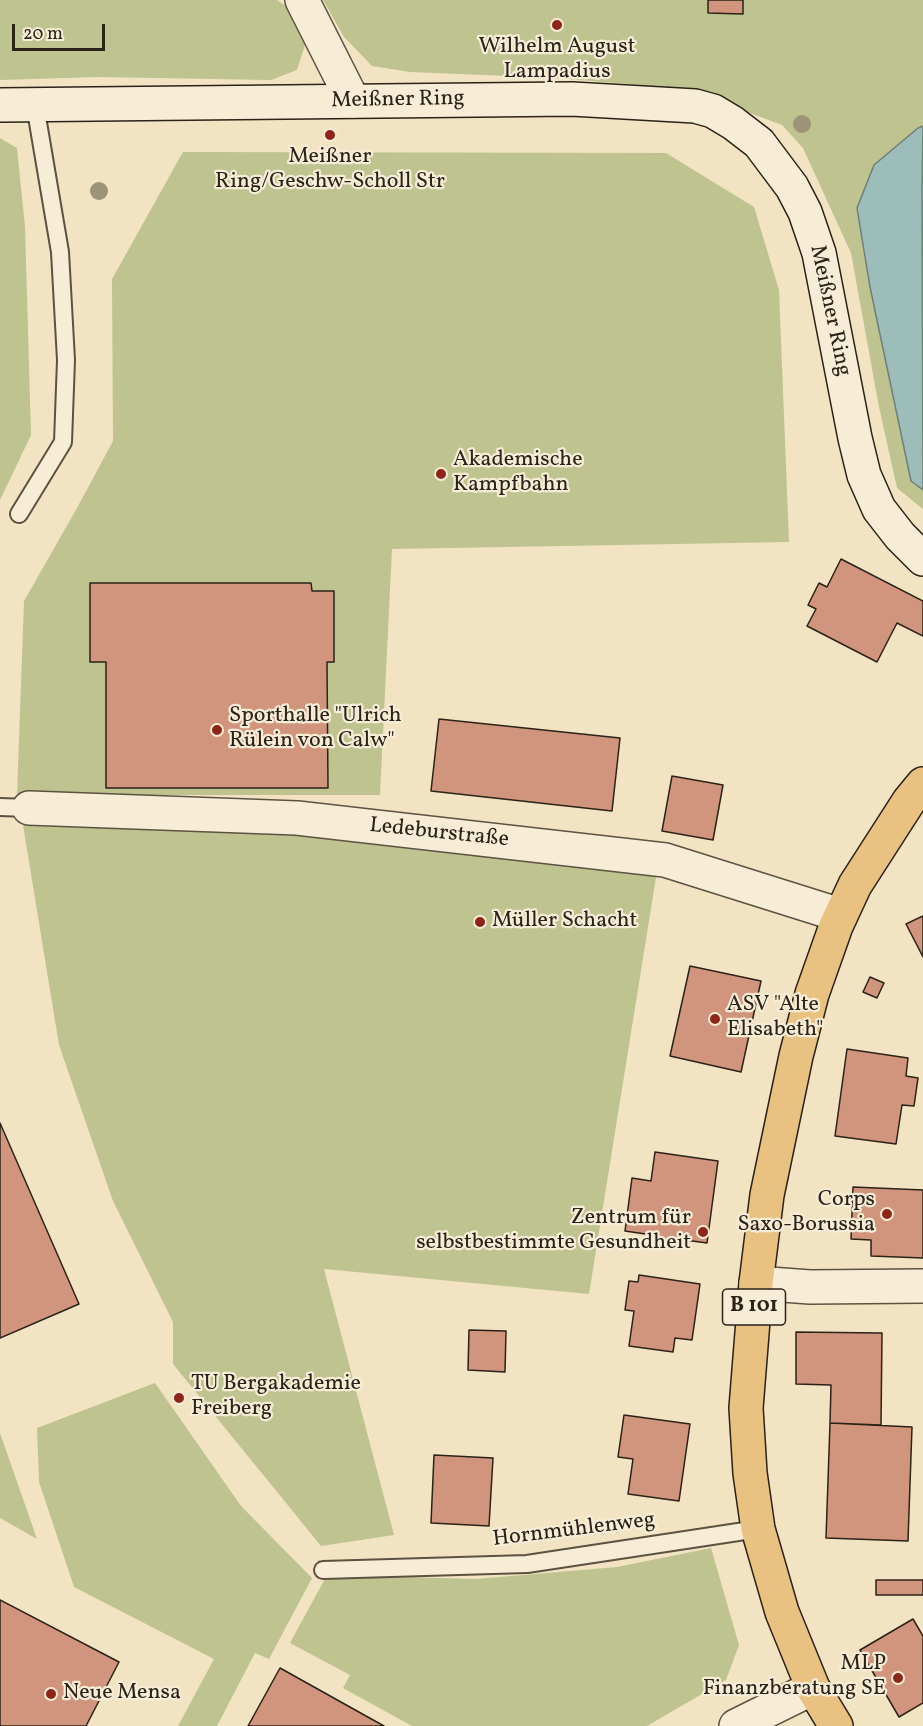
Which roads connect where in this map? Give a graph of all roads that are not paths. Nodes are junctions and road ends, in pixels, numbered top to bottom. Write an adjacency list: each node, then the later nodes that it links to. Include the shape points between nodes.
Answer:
1 (302, 0): 2 (main road)
2 (353, 101): 4 (main road, Meißner Ring); 6 (main road, Meißner Ring, via 572,99 695,106 734,123 759,143 792,187 819,253 864,475 879,509)
3 (0, 105): 4 (main road, Meißner Ring)
4 (34, 105): 5 (lane, via 60,252 66,360 63,442)
5 (19, 514)
6 (923, 559)
7 (923, 784): 9 (main road, B 101, via 872,855)
8 (14, 807): 9 (main road, Ledeburstraße, via 297,818 665,860)
9 (840, 915): 10 (main road, B 101, via 812,994 796,1056 767,1195)
10 (756, 1283): 11 (main road, via 810,1287); 12 (main road, B 101, via 746,1408)
11 (923, 1286)
12 (758, 1528): 13 (lane, Hornmühlenweg, via 527,1564); 14 (main road, B 101, via 782,1612)
13 (323, 1570)
14 (813, 1688): 15 (main road); 16 (main road, B 101)
15 (736, 1726)
16 (836, 1726)

